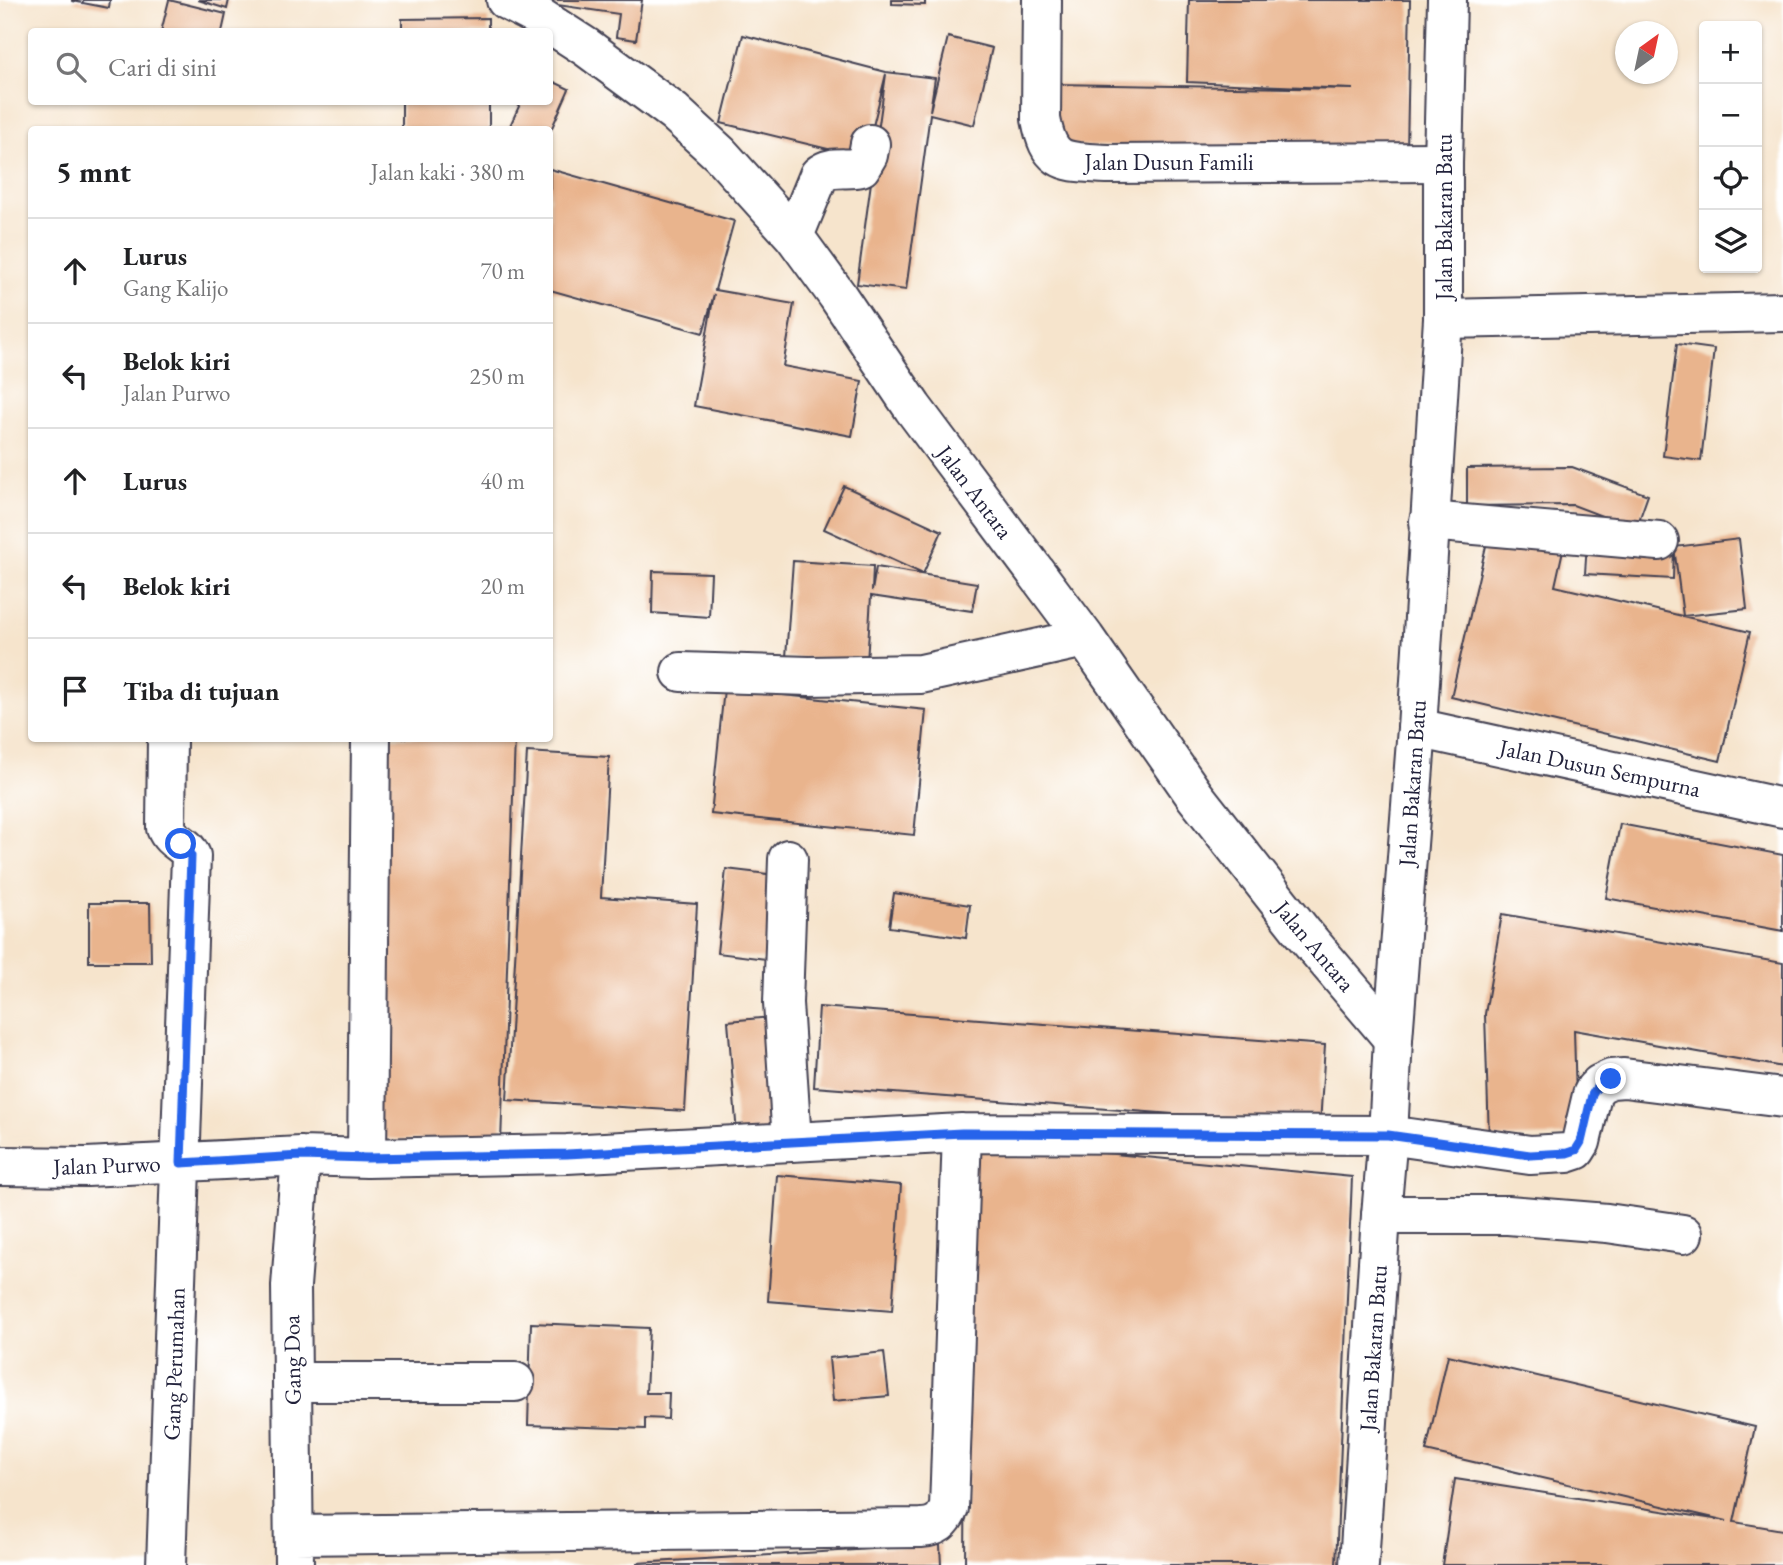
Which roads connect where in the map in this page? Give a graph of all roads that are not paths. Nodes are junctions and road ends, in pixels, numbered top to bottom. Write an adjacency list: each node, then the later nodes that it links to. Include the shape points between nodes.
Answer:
1 (506, 0): 4 (main road, Jalan Antara)
2 (1042, 0): 6 (main road, Jalan Dusun Famili, via 1041,119 1050,150 1068,161)
3 (1447, 0): 6 (main road, Jalan Bakaran Batu)
4 (542, 9): 7 (main road, Jalan Antara, via 720,154)
5 (870, 144): 7 (main road, via 861,167 825,169 819,175)
6 (1443, 162): 9 (main road, Jalan Bakaran Batu)
7 (793, 236): 12 (main road, Jalan Antara, via 913,408)
8 (1783, 312): 9 (main road)
9 (1443, 319): 10 (main road, Jalan Bakaran Batu)
10 (1429, 521): 11 (main road); 14 (main road, Jalan Bakaran Batu)
11 (1659, 541)
12 (1085, 638): 13 (main road, via 921,674); 19 (main road, Jalan Antara, via 1195,796)
13 (681, 672)
14 (1417, 728): 17 (main road, Jalan Dusun Sempurna); 19 (main road, Jalan Bakaran Batu)
15 (167, 742): 26 (main road, Gang Perumahan, via 166,828 191,856)
16 (372, 742): 25 (main road)
17 (1783, 808)
18 (788, 859): 23 (main road, via 783,1003)
19 (1393, 1039): 22 (main road, Jalan Bakaran Batu)
20 (1783, 1098): 22 (main road, Jalan Purwo, via 1615,1078 1595,1088 1581,1142 1567,1153 1530,1155)
21 (962, 1133): 22 (main road, Jalan Purwo); 23 (main road, Jalan Purwo); 32 (main road, via 949,1508 940,1523 930,1528)
22 (1388, 1135): 28 (main road, Jalan Bakaran Batu)
23 (792, 1142): 25 (main road, Jalan Purwo, via 567,1154)
24 (301, 1156): 25 (main road, Jalan Purwo); 26 (main road, Jalan Purwo); 30 (main road, Gang Doa, via 291,1286)
25 (367, 1158)
26 (181, 1163): 27 (main road, Jalan Purwo); 33 (main road, Gang Perumahan)
27 (0, 1166)
28 (1396, 1216): 29 (main road, via 1508,1215); 34 (main road, Jalan Bakaran Batu)
29 (1683, 1234)
30 (293, 1381): 31 (main road); 32 (main road, Gang Doa)
31 (515, 1382)
32 (294, 1550)
33 (166, 1565)
34 (1359, 1565)

